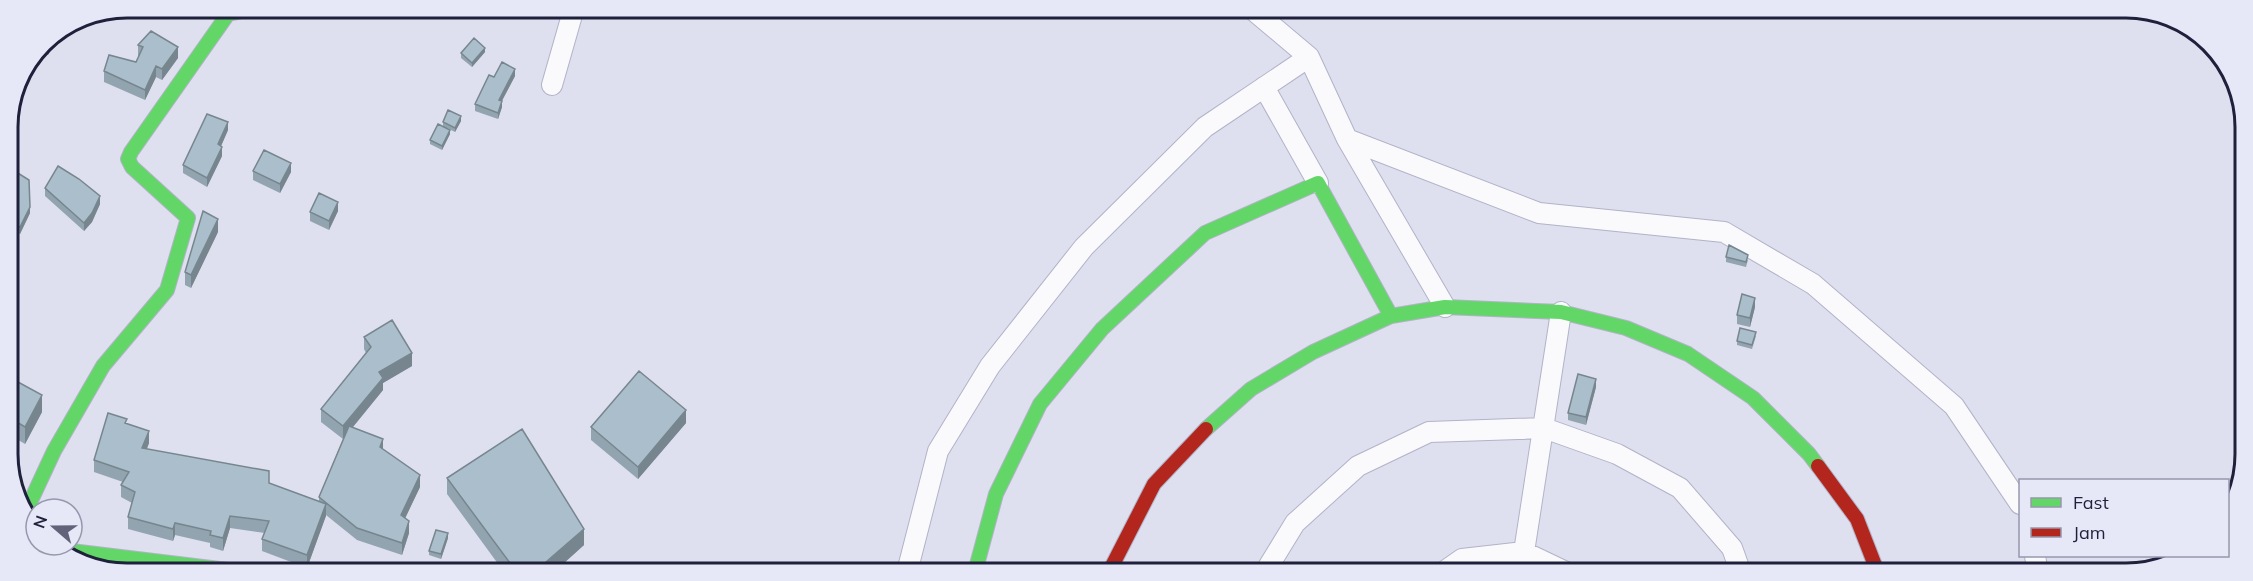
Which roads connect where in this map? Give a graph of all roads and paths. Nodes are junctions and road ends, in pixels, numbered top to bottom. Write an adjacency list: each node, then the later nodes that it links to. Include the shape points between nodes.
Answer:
1 (225, 18): 13 (main road, via 128,159 188,218 167,290 103,366)
2 (571, 18): 5 (street)
3 (1263, 18): 4 (street)
4 (1310, 57): 6 (street); 7 (street)
5 (552, 86)
6 (1264, 87): 8 (street); 18 (street, via 1205,127 1084,247 990,366 938,451)
7 (1347, 140): 9 (street); 14 (street, via 1539,213 1724,232 1813,284 1954,406)
8 (1318, 183): 11 (main road); 19 (main road, via 1205,233 1102,329 1040,404 996,494)
9 (1445, 307): 10 (main road); 11 (main road)
10 (1561, 312): 12 (street); 25 (main road, via 1626,328 1688,354 1754,398 1809,454 1857,519)
11 (1391, 316): 20 (main road, via 1314,352 1251,388 1204,430 1154,484)
12 (1544, 428): 15 (street); 21 (street, via 1429,432 1358,466 1295,524); 24 (street, via 1617,454 1680,488 1732,548)
13 (33, 497)
14 (2019, 503)
15 (1524, 552): 22 (street, via 1462,559); 23 (street)
16 (84, 553): 17 (main road)
17 (170, 563)
18 (909, 563)
19 (977, 563)
20 (1114, 563)
21 (1271, 563)
22 (1456, 563)
23 (1547, 563)
24 (1737, 563)
25 (1874, 563)

